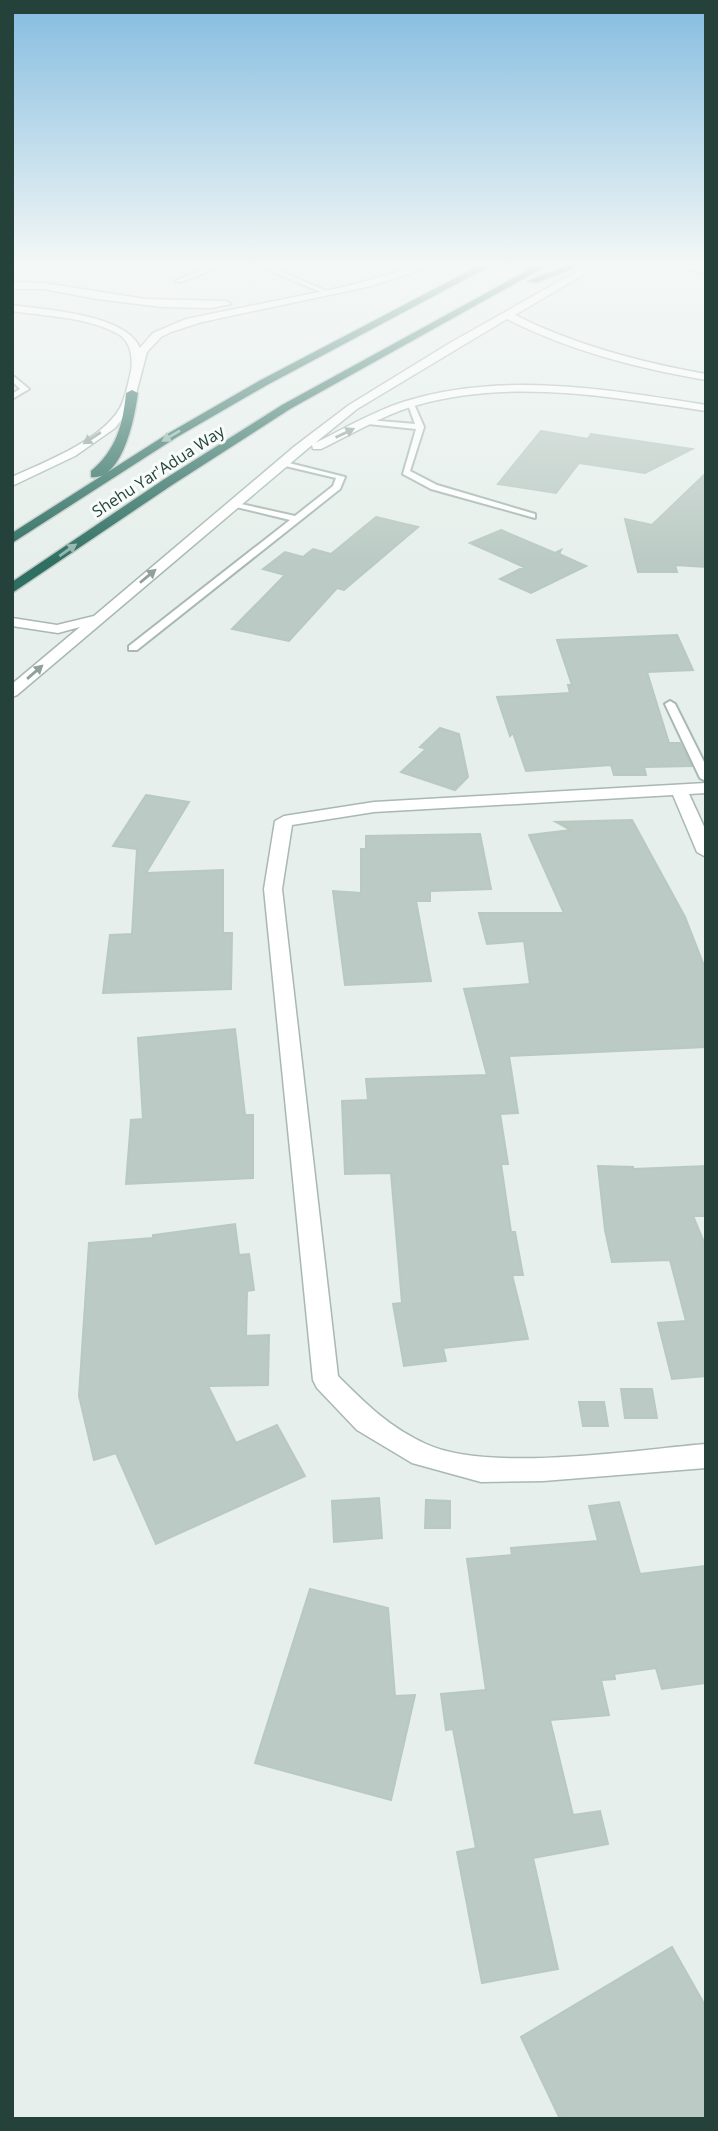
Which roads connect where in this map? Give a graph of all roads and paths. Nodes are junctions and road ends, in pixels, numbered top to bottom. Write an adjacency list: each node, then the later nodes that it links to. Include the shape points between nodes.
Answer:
1 (137, 363): 8 (street)
2 (300, 363): 20 (highway, Shehu Yar'Adua Way, one-way to 20, via 151,449)
3 (363, 363): 21 (highway, Shehu Yar'Adua Way, one-way to 3, via 234,439)
4 (427, 363): 12 (street)
5 (640, 363): 7 (street)
6 (12, 377): 9 (lane, via 25,389)
7 (706, 377)
8 (132, 393): 16 (street, one-way to 16, via 121,416 107,428); 20 (highway, via 127,431 114,456)
9 (12, 397)
10 (410, 404): 11 (street, via 485,389 598,392); 13 (street); 14 (lane)
11 (706, 408)
12 (347, 412): 13 (street); 15 (street)
13 (371, 420): 14 (lane); 15 (street, one-way to 13)
14 (420, 427): 18 (lane, via 406,472 434,487)
15 (284, 463): 17 (street); 19 (lane, via 341,477 337,487)
16 (13, 482)
17 (235, 504): 19 (lane); 22 (street, one-way to 17)
18 (532, 516)
19 (297, 519): 24 (lane)
20 (15, 537)
21 (12, 589)
22 (101, 614): 23 (street, via 58,629); 25 (street, one-way to 22)
23 (12, 622)
24 (133, 648)
25 (12, 692)
26 (670, 704): 27 (lane)
27 (706, 778)
28 (706, 788): 29 (street)
29 (680, 792): 30 (street); 31 (street, via 374,807 284,821 273,889 326,1380 366,1422 421,1455 481,1470)
30 (706, 852)
31 (706, 1456)

